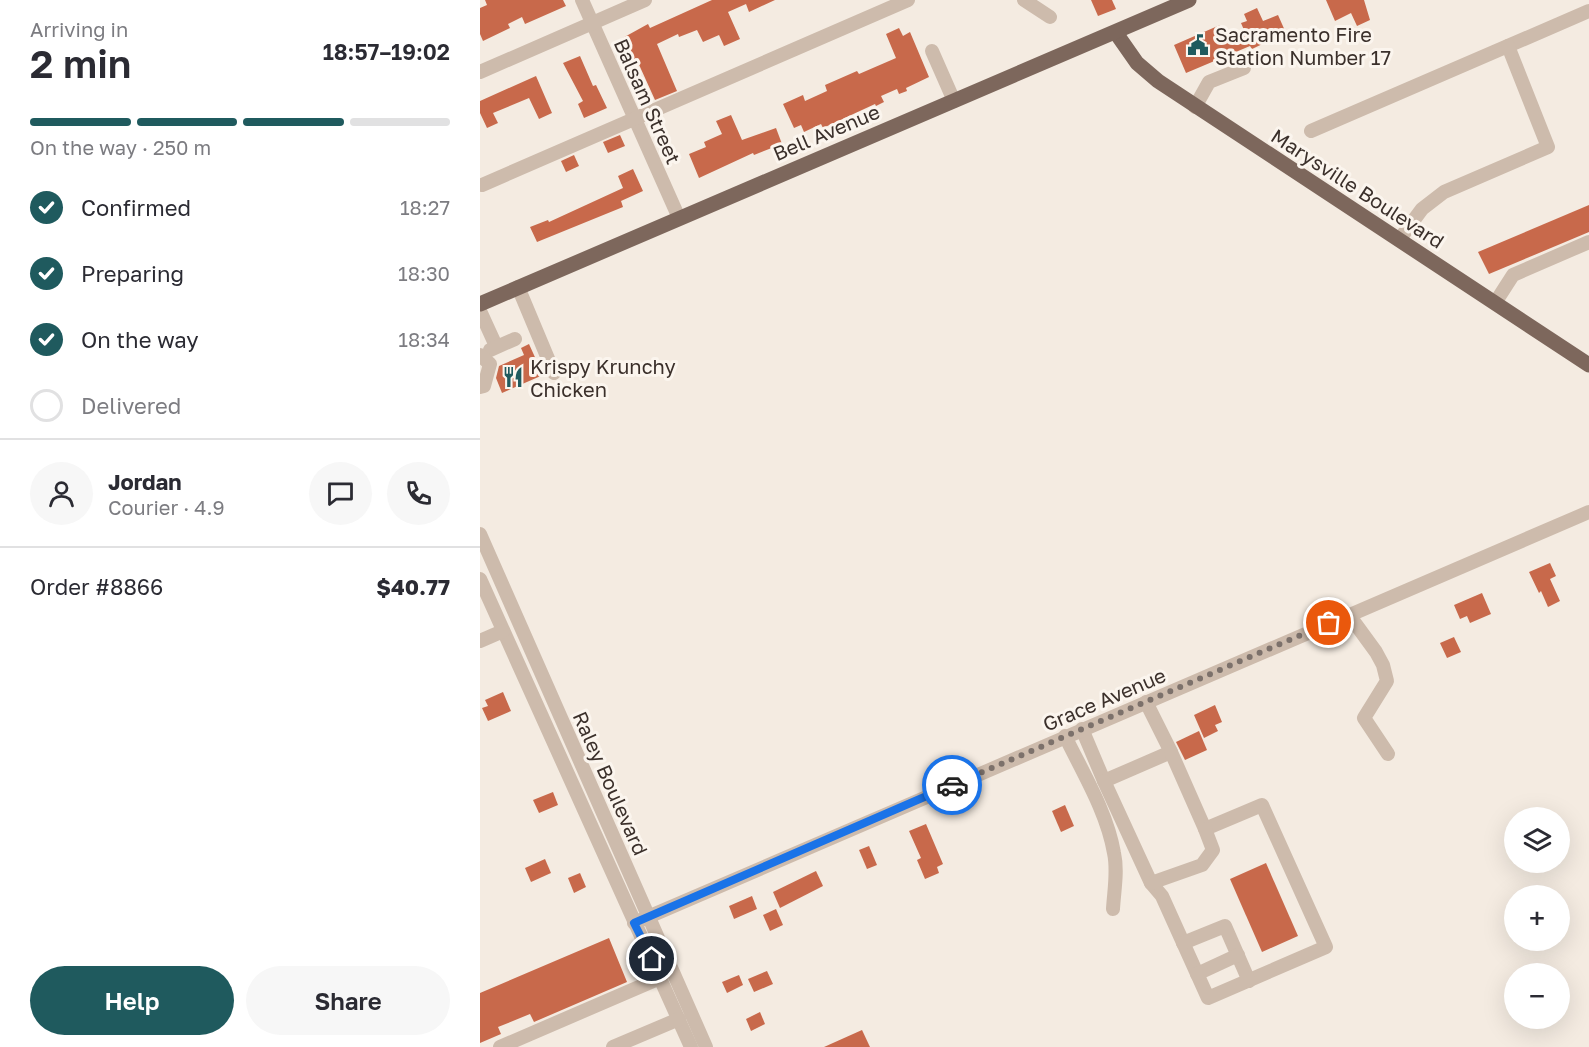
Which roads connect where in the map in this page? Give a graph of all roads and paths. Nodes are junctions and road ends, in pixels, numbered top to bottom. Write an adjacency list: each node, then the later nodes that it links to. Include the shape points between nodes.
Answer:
1 (582, 0): 8 (street, Balsam Street)
2 (645, 0): 8 (street)
3 (908, 0): 16 (street)
4 (1024, 0): 7 (street)
5 (1189, 0): 9 (main road, Bell Avenue)
6 (1589, 11): 10 (street)
7 (1050, 17)
8 (592, 23): 13 (street); 16 (street, Balsam Street)
9 (1116, 33): 14 (main road, Bell Avenue); 15 (main road, Marysville Boulevard, via 1147,73)
10 (1508, 46): 17 (street); 20 (street, via 1548,147 1444,192 1422,209)
11 (932, 51): 14 (street)
12 (1244, 68): 15 (street, via 1209,82)
13 (480, 72)
14 (954, 101): 19 (main road, Bell Avenue)
15 (1195, 107): 20 (main road, Marysville Boulevard)
16 (634, 118): 18 (street); 19 (street, Balsam Street)
17 (1311, 131)
18 (482, 185)
19 (679, 218): 22 (main road, Bell Avenue)
20 (1399, 240): 23 (main road, Marysville Boulevard)
21 (1589, 242): 23 (street, via 1512,275)
22 (518, 287): 24 (main road, Bell Avenue); 30 (street)
23 (1495, 303): 29 (main road, Marysville Boulevard)
24 (480, 304)
25 (480, 311): 27 (street)
26 (515, 339): 27 (street)
27 (496, 346): 28 (street)
28 (480, 354): 31 (street, via 490,364 484,386)
29 (1589, 364)
30 (554, 373)
31 (480, 387)
32 (1589, 512): 35 (street, Grace Avenue)
33 (480, 534): 47 (street, Raley Boulevard)
34 (480, 579): 36 (street, Raley Boulevard)
35 (1349, 615): 38 (street, Grace Avenue); 42 (street, via 1383,665 1387,681 1364,718)
36 (503, 631): 37 (street); 48 (street, Raley Boulevard)
37 (480, 641)
38 (1146, 702): 39 (street, Grace Avenue); 41 (street)
39 (1082, 729): 40 (street, Grace Avenue); 43 (street)
40 (1065, 736): 46 (street, via 1103,818 1114,853); 47 (street, Grace Avenue)
41 (1171, 752): 43 (street); 44 (street)
42 (1388, 753)
43 (1104, 781): 45 (street)
44 (1204, 829): 45 (street, via 1213,850 1202,865); 53 (street, via 1262,805 1326,947)
45 (1151, 883): 49 (street, via 1162,896)
46 (1113, 909)
47 (649, 916): 48 (street, Grace Avenue); 58 (street, Raley Boulevard)
48 (634, 923): 52 (street, Raley Boulevard)
49 (1184, 943): 50 (street, via 1225,926); 51 (street)
50 (1238, 955): 51 (street); 53 (street)
51 (1197, 974): 53 (street, via 1208,998)
52 (660, 978): 54 (street, Raley Boulevard); 55 (street)
53 (1249, 981)
54 (679, 1019): 56 (street); 57 (street, Raley Boulevard)
55 (500, 1047)
56 (613, 1047)
57 (691, 1047)
58 (706, 1047)

